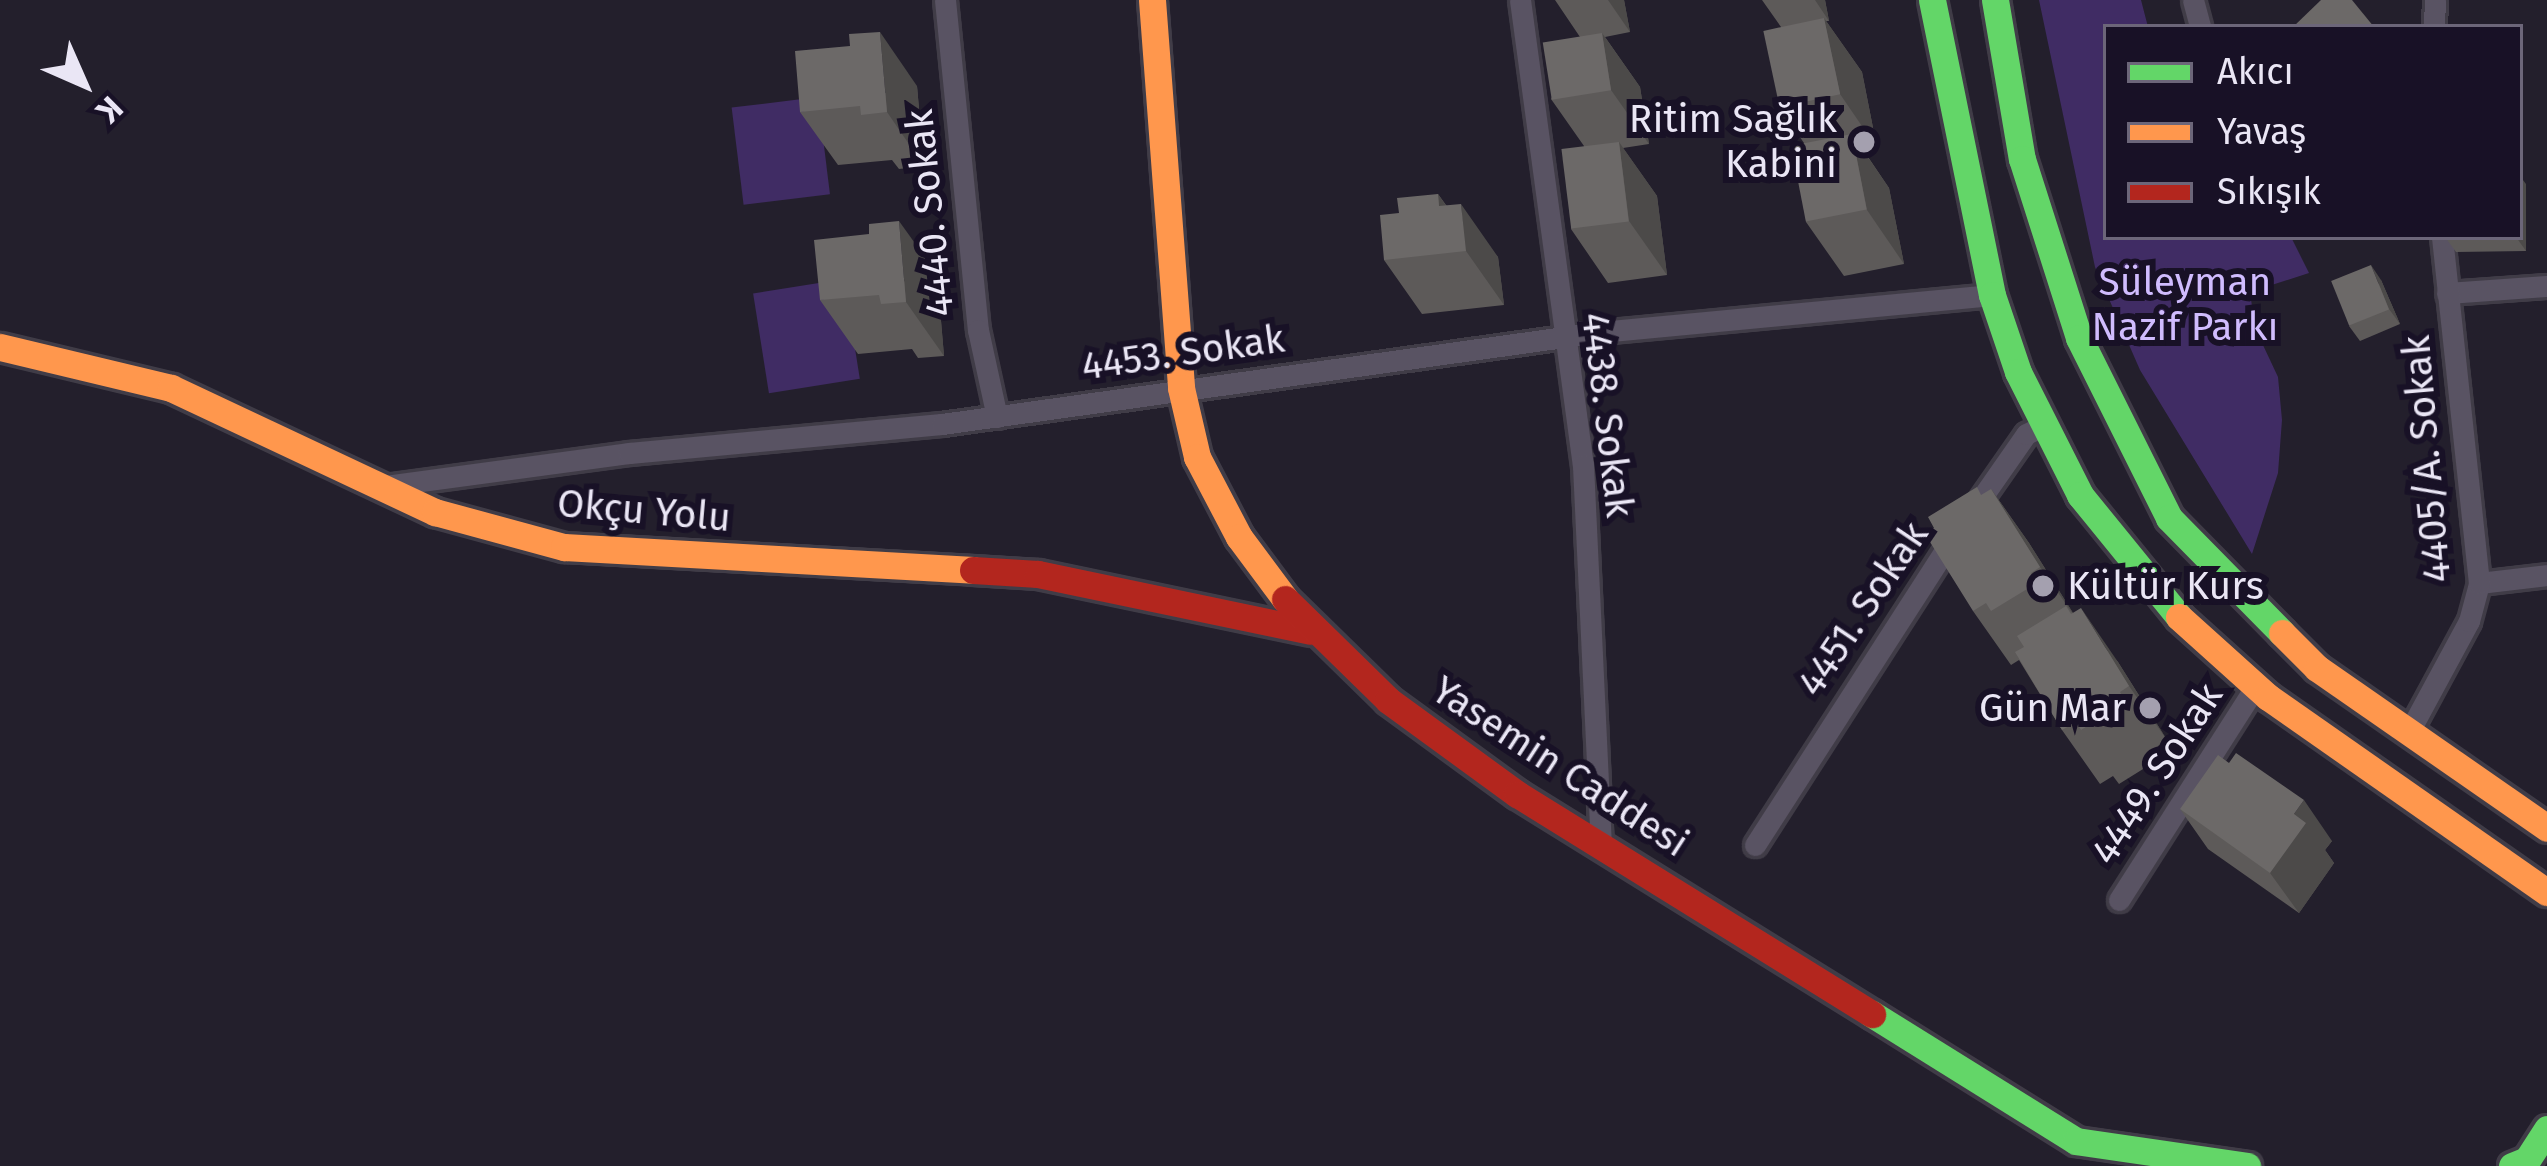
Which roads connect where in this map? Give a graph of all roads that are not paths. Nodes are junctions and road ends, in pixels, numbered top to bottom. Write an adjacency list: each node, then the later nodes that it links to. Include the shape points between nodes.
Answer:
1 (945, 0): 13 (street, 4440. Sokak, via 978,331)
2 (1152, 0): 12 (street, Yasemin Caddesi)
3 (1520, 0): 10 (street, 4438. Sokak)
4 (1932, 0): 9 (street)
5 (1994, 0): 20 (street, via 2022,159 2079,338 2169,518 2317,668)
6 (2442, 240): 8 (street, 4405/A. Sokak)
7 (2547, 286): 8 (street)
8 (2447, 292): 17 (street, 4405/A. Sokak)
9 (1992, 295): 10 (street, 4453. Sokak); 14 (street)
10 (1562, 337): 12 (street, 4453. Sokak); 22 (street, 4438. Sokak, via 1583,465)
11 (0, 347): 15 (street, Okçu Yolu, via 171,388)
12 (1181, 388): 13 (street, 4453. Sokak); 18 (street, Yasemin Caddesi, via 1197,457 1239,537)
13 (997, 416): 15 (street, 4453. Sokak)
14 (2045, 425): 19 (street, via 2080,495 2131,563); 23 (street, 4451. Sokak, via 2026,434 1974,509)
15 (385, 486): 18 (street, Okçu Yolu, via 435,512 564,547 1038,574)
16 (2547, 575): 17 (street)
17 (2479, 583): 20 (street, 4405/A. Sokak, via 2469,621)
18 (1310, 631): 22 (street, Yasemin Caddesi, via 1498,781)
19 (2256, 686): 24 (street, via 2352,763); 25 (street, 4449. Sokak)
20 (2410, 730): 21 (street)
21 (2547, 828)
22 (1601, 841): 28 (street, Yasemin Caddesi, via 2076,1141)
23 (1755, 845)
24 (2547, 892)
25 (2119, 901)
26 (2547, 1129): 27 (street)
27 (2529, 1162)
28 (2247, 1166)

